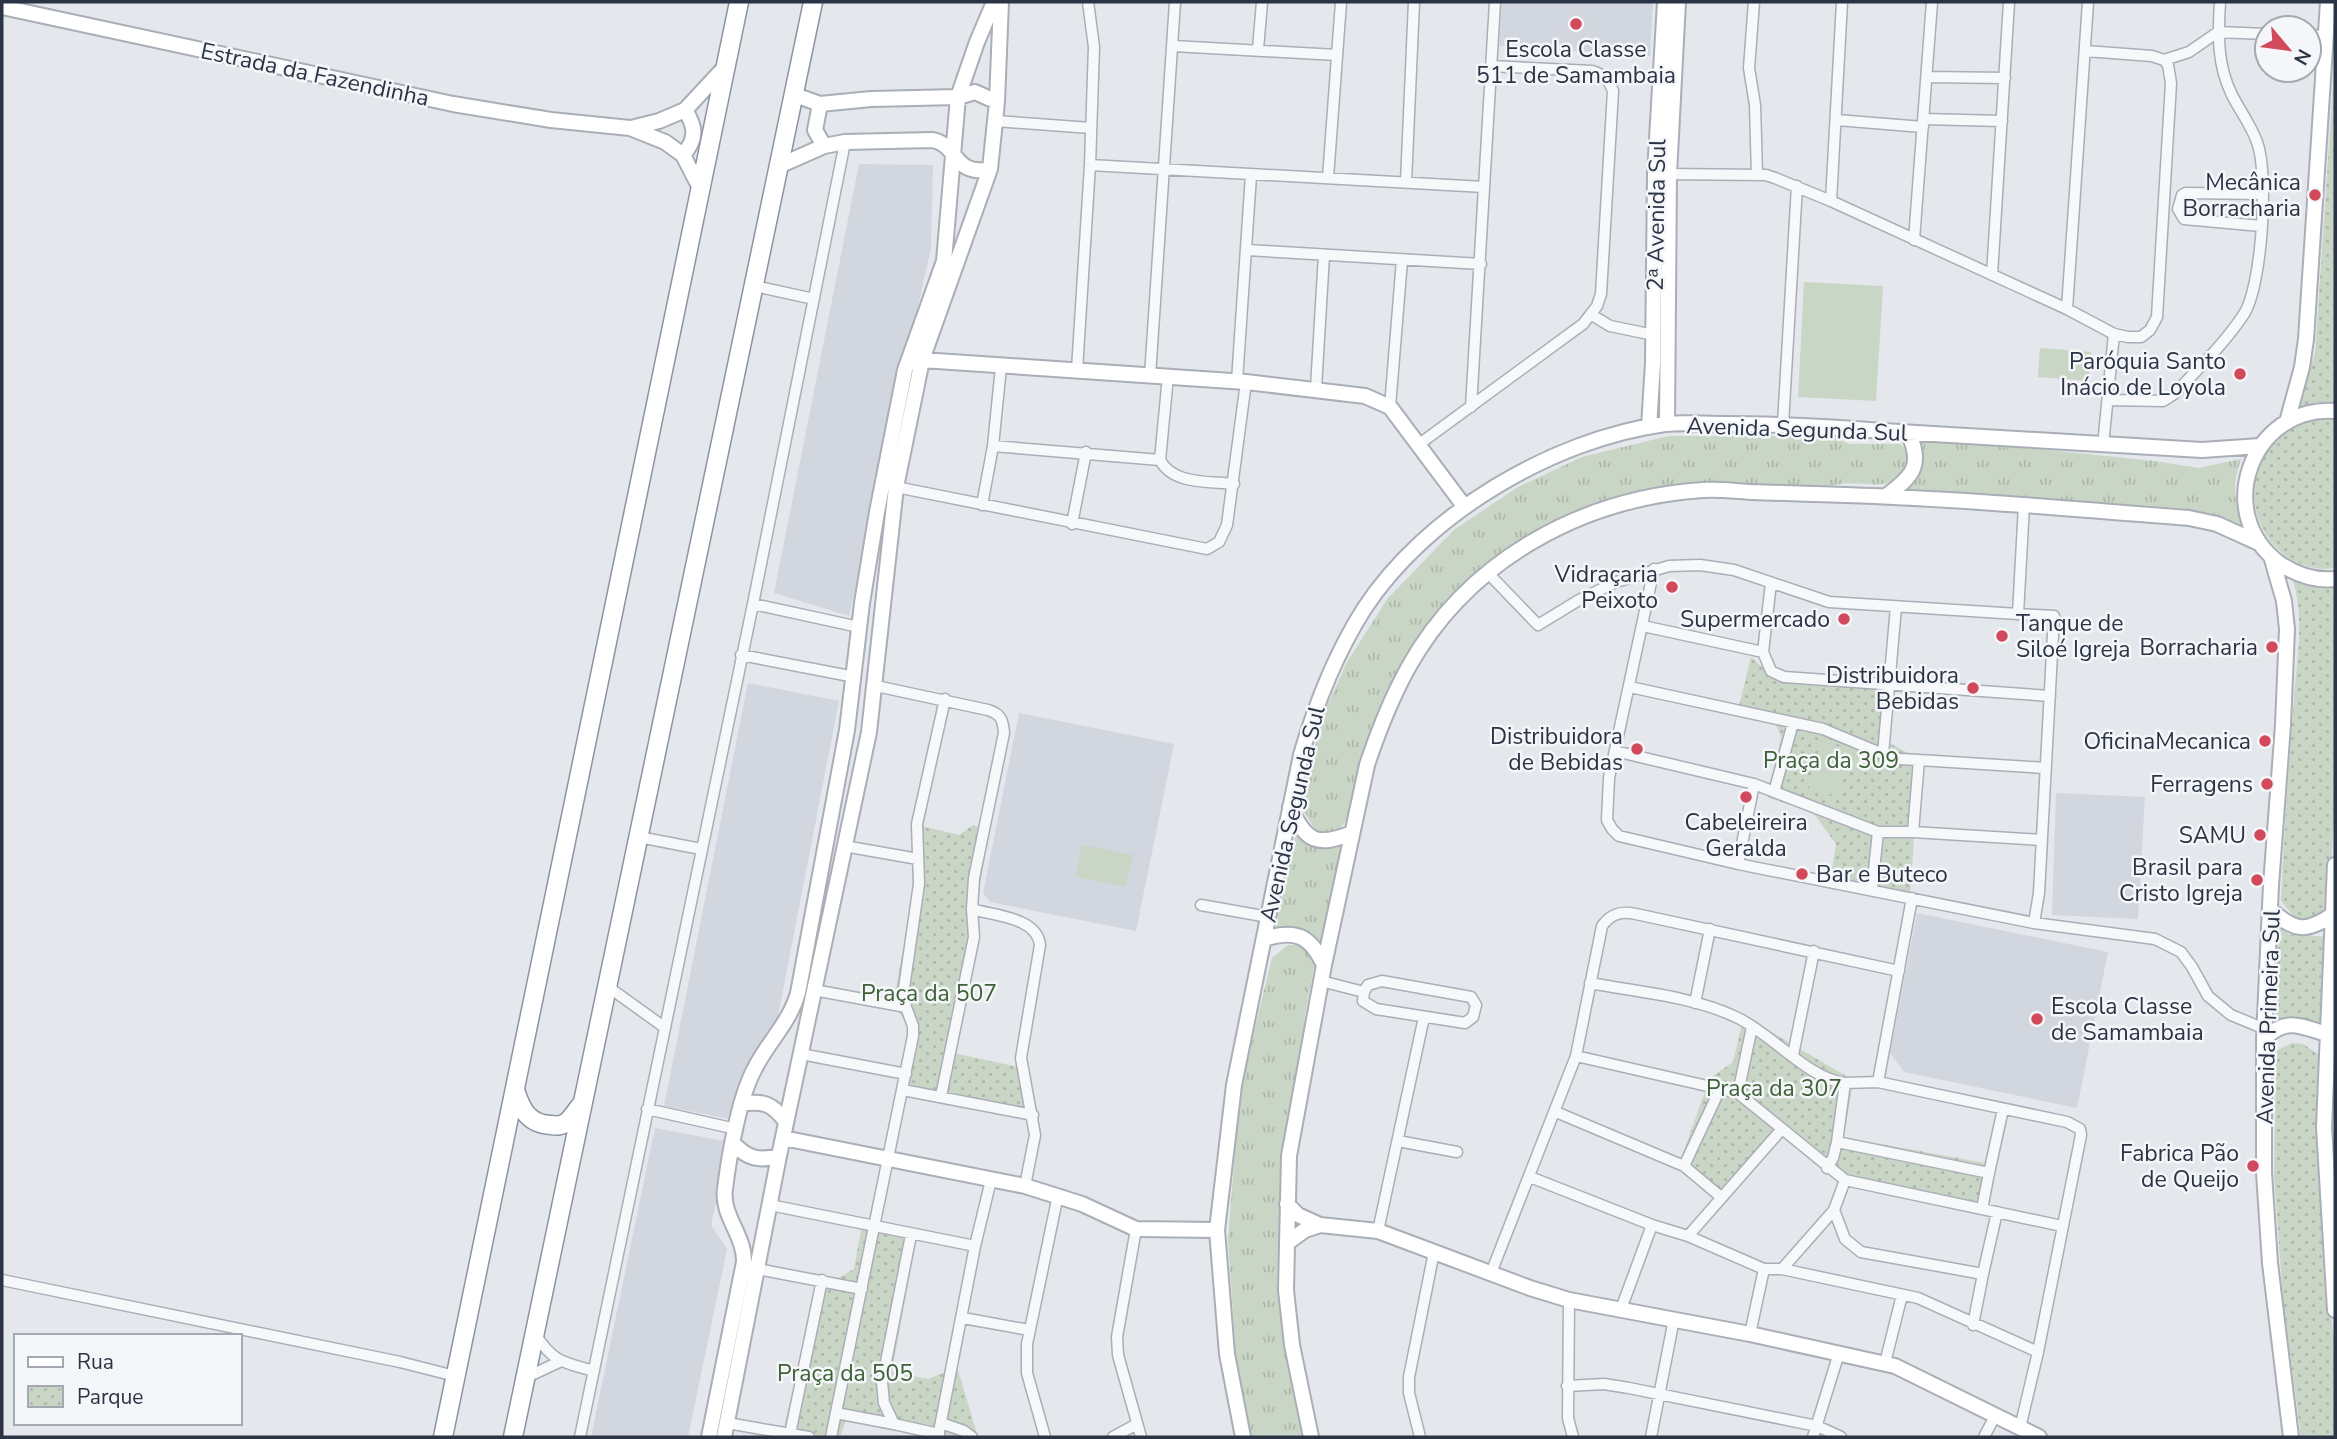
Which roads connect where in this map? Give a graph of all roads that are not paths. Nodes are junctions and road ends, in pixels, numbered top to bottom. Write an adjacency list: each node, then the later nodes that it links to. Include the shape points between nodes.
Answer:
1 (738, 2): 30 (highway)
2 (813, 2): 33 (highway)
3 (994, 2): 34 (street)
4 (1001, 2): 35 (street)
5 (1088, 2): 43 (street, via 1094,47)
6 (1175, 2): 24 (street)
7 (1262, 2): 25 (street)
8 (1341, 2): 27 (street)
9 (1414, 2): 56 (street)
10 (1495, 2): 29 (street)
11 (1665, 2): 52 (street, 2ᵃ Avenida Sul)
12 (1678, 2): 52 (street, 2ᵃ Avenida Sul)
13 (1754, 2): 54 (street, via 1749,68)
14 (1842, 2): 38 (street)
15 (1932, 2): 31 (street)
16 (2010, 2): 32 (street)
17 (2088, 2): 26 (street)
18 (2220, 2): 21 (street)
19 (2328, 2): 23 (street)
20 (2, 7): 42 (street, Estrada da Fazendinha, via 453,104)
21 (2218, 32): 22 (street); 28 (street, via 2189,52); 60 (street, via 2221,66 2262,155)
22 (2253, 33)
23 (2325, 36): 86 (street, via 2306,339)
24 (1173, 46): 25 (street); 51 (street)
25 (1258, 49): 27 (street)
26 (2086, 51): 28 (street); 71 (street)
27 (1337, 55): 55 (street)
28 (2164, 60): 73 (street, via 2171,83 2157,317 2141,337)
29 (1491, 66): 58 (street); 72 (street, via 1592,71 1602,74 1614,91 1601,294)
30 (725, 67): 37 (street, Estrada da Fazendinha); 59 (highway)
31 (1927, 77): 32 (street); 41 (street)
32 (2005, 78): 40 (street)
33 (794, 95): 36 (street); 48 (highway)
34 (958, 97): 35 (street, via 975,92); 36 (street); 47 (street)
35 (997, 102): 39 (street)
36 (820, 104): 45 (street, via 814,130)
37 (685, 110): 42 (street, Estrada da Fazendinha); 46 (street, via 695,133)
38 (1837, 120): 41 (street); 61 (street)
39 (996, 121): 43 (street); 50 (street)
40 (2002, 121): 41 (street); 68 (street)
41 (1924, 123): 63 (street)
42 (630, 128): 46 (street, Estrada da Fazendinha)
43 (1091, 128): 49 (street)
44 (845, 142): 45 (street); 47 (street, via 933,140); 70 (street)
45 (824, 146): 48 (street)
46 (684, 155): 59 (street)
47 (954, 158): 50 (street, via 968,169); 110 (street, via 944,261 907,360)
48 (780, 164): 69 (highway)
49 (1090, 165): 51 (street); 77 (street)
50 (990, 169): 75 (street)
51 (1165, 169): 53 (street); 78 (street)
52 (1662, 174): 54 (street); 74 (street, 2ᵃ Avenida Sul); 87 (street, 2ᵃ Avenida Sul)
53 (1251, 175): 55 (street); 64 (street)
54 (1757, 175): 57 (street)
55 (1328, 178): 56 (street)
56 (1406, 182): 58 (street)
57 (1797, 186): 61 (street); 88 (street)
58 (1484, 187): 67 (street)
59 (701, 190): 176 (highway)
60 (2263, 194): 62 (street); 62 (street, via 2186,193 2178,209 2184,219)
61 (1830, 201): 63 (street)
62 (2261, 226): 82 (street, via 2250,303 2231,331 2163,401)
63 (1914, 240): 68 (street)
64 (1247, 250): 65 (street); 80 (street)
65 (1324, 255): 66 (street); 81 (street)
66 (1402, 260): 67 (street); 83 (street)
67 (1481, 264): 84 (street)
68 (1992, 275): 71 (street)
69 (755, 286): 70 (street); 138 (highway)
70 (814, 299): 111 (street)
71 (2067, 309): 73 (street)
72 (1591, 316): 74 (street, via 1610,326); 84 (street)
73 (2114, 334): 82 (street)
74 (1654, 335): 89 (street, 2ᵃ Avenida Sul)
75 (922, 360): 76 (street); 98 (street)
76 (1001, 367): 77 (street); 93 (street)
77 (1077, 370): 78 (street)
78 (1150, 376): 79 (street)
79 (1168, 376): 80 (street); 96 (street)
80 (1241, 381): 81 (street); 97 (street)
81 (1316, 388): 83 (street, via 1366,396)
82 (2108, 400): 92 (street)
83 (1390, 407): 91 (street)
84 (1471, 407): 91 (street)
85 (2335, 411): 86 (street, via 2306,414)
86 (2287, 422): 94 (street)
87 (1667, 424): 88 (street, Avenida Segunda Sul); 89 (street, Avenida Segunda Sul)
88 (1783, 424): 90 (street, Avenida Segunda Sul)
89 (1649, 427): 102 (street, Avenida Segunda Sul, via 1569,450)
90 (1908, 433): 92 (street, Avenida Segunda Sul); 99 (street, via 1917,459 1904,483)
91 (1418, 445): 102 (street)
92 (2104, 445): 94 (street, Avenida Segunda Sul, via 2203,450)
93 (993, 446): 95 (street); 100 (street)
94 (2260, 446): 104 (street, via 2248,474 2245,505)
95 (1086, 452): 96 (street); 103 (street)
96 (1160, 460): 97 (street, via 1164,469 1175,475)
97 (1234, 484): 103 (street, via 1224,535 1207,549)
98 (896, 488): 100 (street); 112 (street)
99 (1886, 496): 101 (street); 107 (street, via 1705,490 1657,496 1599,509 1557,528)
100 (982, 505): 103 (street)
101 (2024, 505): 104 (street, via 2189,518 2217,524); 114 (street)
102 (1464, 506): 134 (street, Avenida Segunda Sul, via 1388,578 1345,640 1314,710)
103 (1072, 524)
104 (2259, 543): 105 (street)
105 (2271, 556): 108 (street, via 2309,577); 149 (street, Avenida Primeira Sul, via 2287,629)
106 (1654, 569): 107 (street, via 1616,582 1538,625); 109 (street, via 1700,565 1734,570); 115 (street)
107 (1488, 573): 135 (street, via 1436,626 1408,667 1376,738)
108 (2335, 579)
109 (1771, 583): 113 (street, via 1821,601); 117 (street)
110 (862, 603): 112 (street); 116 (street)
111 (753, 604): 116 (street); 118 (street)
112 (883, 604): 121 (street)
113 (1896, 607): 114 (street); 120 (street)
114 (2018, 614): 123 (street, via 2054,616)
115 (1643, 626): 117 (street); 122 (street)
116 (859, 627): 119 (street)
117 (1763, 652): 120 (street, via 1771,671 1784,677)
118 (741, 655): 119 (street); 141 (street)
119 (855, 677): 126 (street)
120 (1890, 685): 123 (street); 129 (street)
121 (876, 686): 124 (street); 127 (street)
122 (1630, 687): 125 (street); 128 (street)
123 (2050, 696): 131 (street)
124 (944, 699): 142 (street, via 919,809); 148 (street, via 995,712 1004,725)
125 (1793, 723): 129 (street, via 1824,729); 133 (street)
126 (847, 730): 127 (street); 182 (street, via 798,993 790,1015 756,1066)
127 (869, 732): 140 (street)
128 (1615, 751): 132 (street); 143 (street, via 1606,804 1612,830 1619,836)
129 (1882, 754): 130 (street)
130 (1920, 760): 131 (street); 137 (street)
131 (2046, 768): 139 (street)
132 (1754, 784): 133 (street); 143 (street)
133 (1773, 792): 136 (street)
134 (1290, 807): 135 (street, via 1303,831 1324,842); 151 (street, Avenida Segunda Sul)
135 (1352, 832): 156 (street)
136 (1878, 832): 137 (street); 145 (street)
137 (1913, 832): 139 (street)
138 (639, 837): 141 (street); 160 (highway)
139 (2042, 840): 152 (street)
140 (844, 846): 142 (street); 161 (street)
141 (701, 849): 166 (street)
142 (918, 859): 164 (street, via 919,884 905,972)
143 (1738, 864): 145 (street)
144 (2335, 866): 150 (street)
145 (1872, 889): 146 (street)
146 (1912, 898): 152 (street); 157 (street)
147 (1201, 905): 151 (street)
148 (972, 909): 180 (street, via 974,937); 186 (street, via 1025,923 1040,937 1021,1058)
149 (2271, 910): 150 (street, via 2295,927 2310,927); 168 (street, Avenida Primeira Sul)
150 (2332, 915): 169 (street)
151 (1268, 917): 154 (street, Avenida Segunda Sul)
152 (2034, 923): 168 (street, via 2155,939 2181,953 2208,996)
153 (1710, 929): 155 (street); 159 (street, via 1618,913 1602,926); 163 (street)
154 (1264, 939): 156 (street, via 1294,934 1308,941); 216 (street, Avenida Segunda Sul, via 1234,1085)
155 (1814, 951): 157 (street); 171 (street)
156 (1324, 965): 158 (street)
157 (1899, 971): 174 (street)
158 (1321, 981): 162 (street); 206 (street, via 1289,1156)
159 (1590, 983): 163 (street); 172 (street)
160 (607, 986): 166 (street); 181 (highway)
161 (814, 990): 164 (street); 170 (street)
162 (1364, 992): 165 (street, via 1363,1001 1376,1009); 165 (street, via 1368,985 1382,981 1466,995 1476,1004 1473,1017 1465,1023)
163 (1695, 1003): 167 (street)
164 (906, 1007): 173 (street, via 913,1026)
165 (1424, 1017): 192 (street)
166 (664, 1027): 184 (street)
167 (1752, 1027): 171 (street); 179 (street)
168 (2264, 1034): 169 (street, via 2293,1024); 279 (street, Avenida Primeira Sul, via 2269,1251)
169 (2326, 1034): 187 (street)
170 (801, 1054): 173 (street); 188 (street)
171 (1793, 1055): 175 (street, via 1823,1078)
172 (1576, 1056): 177 (street); 185 (street)
173 (906, 1074): 178 (street)
174 (1878, 1082): 175 (street); 183 (street)
175 (1845, 1083): 193 (street)
176 (514, 1086): 181 (highway, via 527,1117 544,1125 569,1121); 246 (highway)
177 (1720, 1089): 179 (street); 197 (street)
178 (903, 1090): 180 (street); 196 (street)
179 (1738, 1093): 189 (street)
180 (941, 1096): 186 (street)
181 (583, 1102): 239 (highway)
182 (741, 1104): 188 (street, via 762,1101); 190 (street)
183 (2003, 1108): 199 (street); 214 (street, via 2080,1129)
184 (647, 1109): 190 (street); 245 (street)
185 (1556, 1112): 197 (street); 200 (street)
186 (1033, 1115): 203 (street, via 1035,1141)
187 (2330, 1116): 234 (street, via 2329,1232)
188 (786, 1122): 191 (street)
189 (1781, 1130): 198 (street); 205 (street)
190 (735, 1136): 195 (street, via 741,1152 757,1160); 263 (street, via 724,1198 743,1247 744,1262)
191 (783, 1138): 195 (street); 196 (street)
192 (1398, 1141): 194 (street); 217 (street)
193 (1837, 1142): 198 (street); 199 (street)
194 (1457, 1152)
195 (779, 1156): 207 (street)
196 (888, 1158): 201 (street); 213 (street)
197 (1684, 1166): 205 (street)
198 (1827, 1168): 202 (street)
199 (1989, 1173): 208 (street)
200 (1530, 1177): 212 (street); 226 (street)
201 (991, 1180): 203 (street); 221 (street)
202 (1845, 1180): 208 (street); 209 (street)
203 (1025, 1186): 204 (street)
204 (1058, 1195): 215 (street); 238 (street)
205 (1721, 1197): 219 (street)
206 (1287, 1204): 211 (street); 220 (street)
207 (770, 1205): 213 (street); 223 (street)
208 (1982, 1209): 210 (street)
209 (1834, 1210): 225 (street); 227 (street, via 1845,1239 1861,1252)
210 (1997, 1212): 214 (street); 227 (street)
211 (1320, 1225): 217 (street); 220 (street)
212 (1652, 1225): 219 (street); 233 (street)
213 (874, 1226): 218 (street); 230 (street)
214 (2062, 1226): 241 (street)
215 (1136, 1229): 216 (street); 254 (street, via 1116,1337)
216 (1217, 1230): 270 (street, Avenida Segunda Sul, via 1227,1354)
217 (1378, 1231): 222 (street)
218 (911, 1235): 221 (street); 253 (street, via 882,1382 884,1403)
219 (1688, 1236): 224 (street)
220 (1287, 1243): 271 (street, via 1292,1345)
221 (975, 1246): 235 (street)
222 (1434, 1252): 226 (street); 272 (street, via 1409,1377)
223 (757, 1269): 229 (street); 257 (street)
224 (1764, 1269): 225 (street); 240 (street)
225 (1782, 1269): 231 (street)
226 (1491, 1273): 232 (street)
227 (1983, 1274): 237 (street)
228 (2, 1280): 246 (street)
229 (822, 1280): 230 (street); 258 (street)
230 (862, 1289): 250 (street)
231 (1902, 1295): 237 (street, via 1931,1303); 244 (street)
232 (1569, 1300): 233 (street); 248 (street)
233 (1621, 1309): 236 (street)
234 (2335, 1310)
235 (963, 1318): 238 (street); 252 (street)
236 (1674, 1319): 240 (street); 249 (street)
237 (1973, 1325): 241 (street)
238 (1029, 1330): 267 (street, via 1027,1373)
239 (534, 1334): 243 (street); 247 (highway)
240 (1750, 1334): 242 (street)
241 (2038, 1352): 256 (street)
242 (1839, 1353): 244 (street); 255 (street)
243 (559, 1362): 245 (street); 247 (street)
244 (1885, 1363): 251 (street)
245 (594, 1371): 262 (street)
246 (455, 1377): 260 (highway)
247 (525, 1378): 261 (highway)
248 (1567, 1386): 249 (street, via 1604,1384); 273 (street)
249 (1659, 1394): 255 (street); 274 (street)
250 (836, 1413): 253 (street); 265 (street)
251 (1995, 1416): 256 (street); 277 (street)
252 (941, 1423): 259 (street); 266 (street)
253 (894, 1424): 259 (street)
254 (1137, 1424): 268 (street); 269 (street)
255 (1817, 1426): 275 (street); 276 (street)
256 (2020, 1428): 278 (street)
257 (725, 1430): 258 (street)
258 (790, 1434): 264 (street)
259 (939, 1436)
260 (443, 1437)
261 (513, 1437)
262 (580, 1437)
263 (709, 1437)
264 (809, 1437)
265 (831, 1437)
266 (972, 1437)
267 (1045, 1437)
268 (1113, 1437)
269 (1141, 1437)
270 (1243, 1437)
271 (1311, 1437)
272 (1420, 1437)
273 (1573, 1437)
274 (1651, 1437)
275 (1812, 1437)
276 (1840, 1437)
277 (1984, 1437)
278 (2039, 1437)
279 (2291, 1437)

